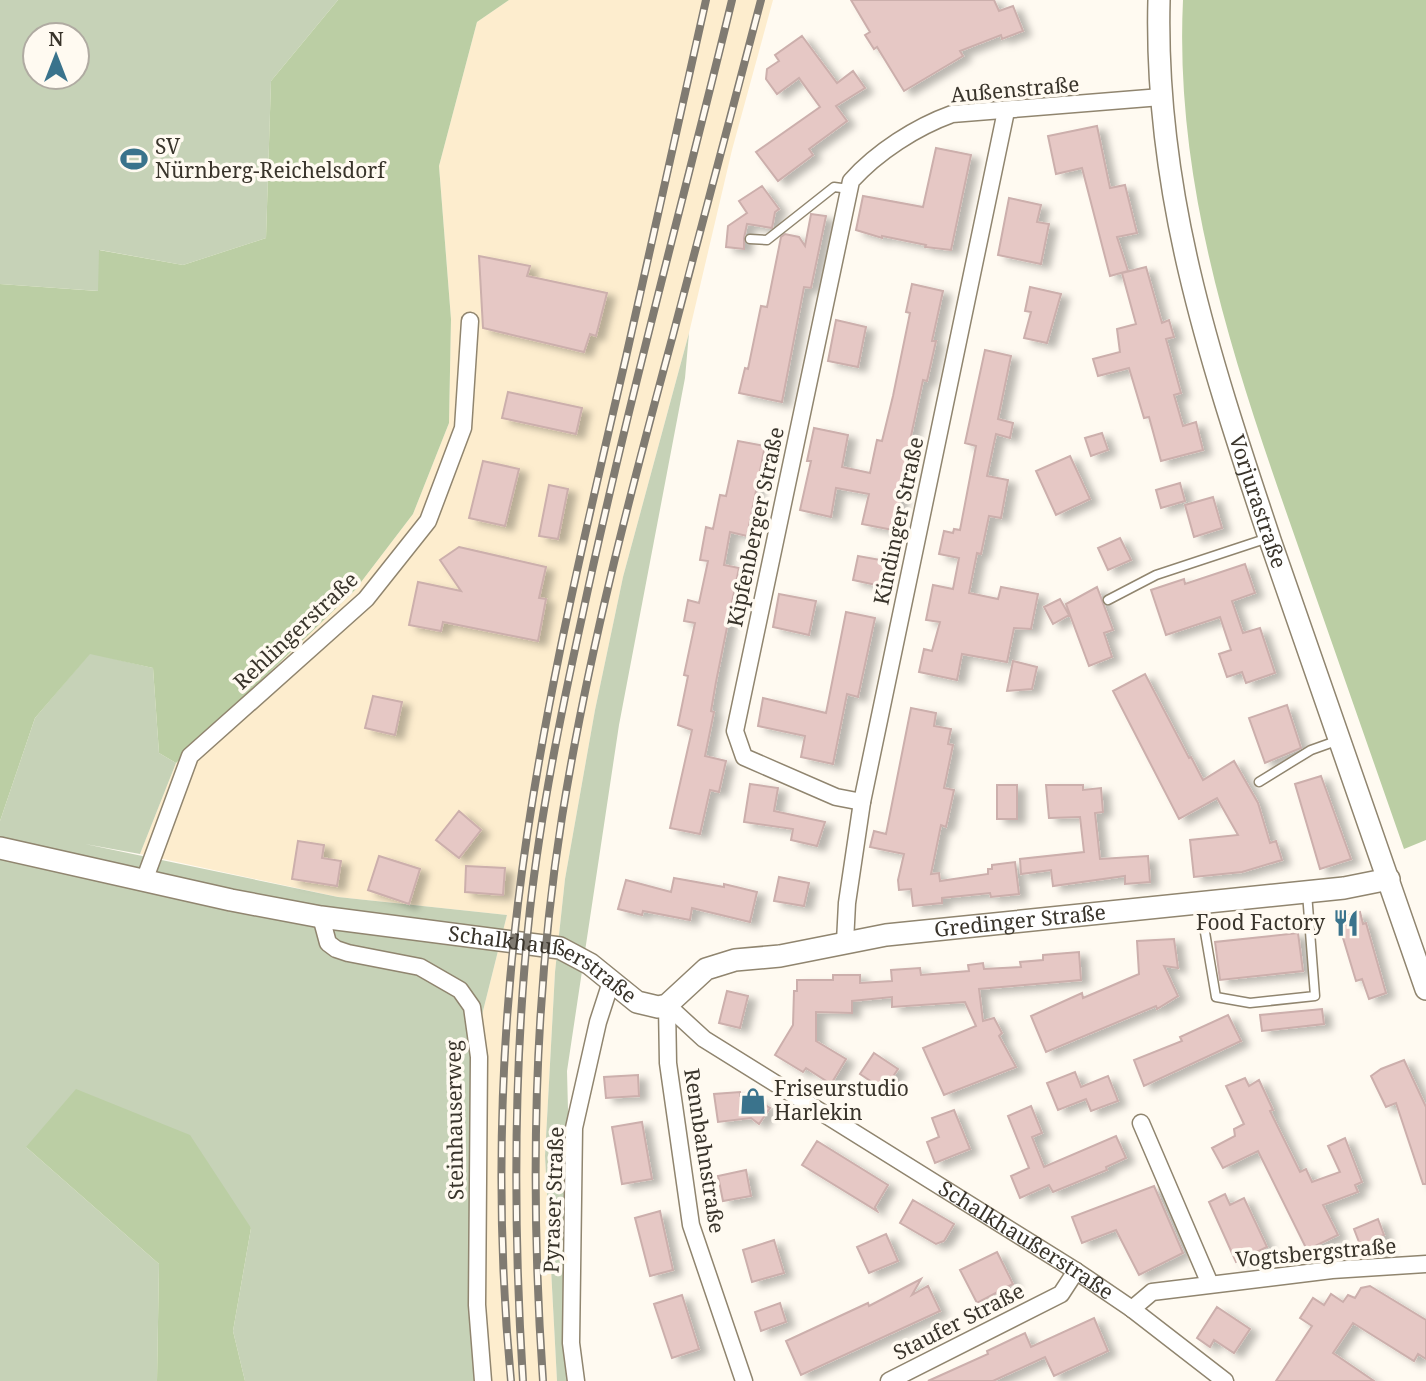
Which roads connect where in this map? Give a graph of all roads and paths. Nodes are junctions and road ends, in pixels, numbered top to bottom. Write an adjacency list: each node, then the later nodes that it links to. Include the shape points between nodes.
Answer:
1 (1159, 0): 2 (main road, Vorjurastraße)
2 (1161, 97): 3 (street, Außenstraße); 7 (main road, Vorjurastraße, via 1173,202 1192,291)
3 (1006, 111): 4 (street, Außenstraße, via 952,114 934,121 867,163); 11 (street, Kindinger Straße)
4 (850, 185): 5 (lane, via 834,187 767,240); 11 (street, Kipfenberger Straße, via 735,731 744,757 836,797)
5 (750, 239)
6 (470, 321): 14 (street, Rehlingerstraße, via 463,428 428,521 366,599 190,756)
7 (1270, 538): 8 (lane, via 1156,575); 9 (main road, Vorjurastraße)
8 (1108, 600)
9 (1339, 740): 10 (lane, via 1311,750); 13 (main road, Vorjurastraße)
10 (1259, 782)
11 (862, 802): 18 (street, Kindinger Straße)
12 (0, 848): 14 (main road, Schalkhaußerstraße)
13 (1389, 879): 15 (main road, Gredinger Straße); 20 (main road, Vorjurastraße)
14 (144, 881): 17 (main road, Schalkhaußerstraße)
15 (1307, 892): 16 (main road, Gredinger Straße); 16 (lane, via 1314,996 1289,999 1250,1003 1216,997)
16 (1200, 903): 18 (main road, Gredinger Straße)
17 (321, 917): 19 (main road, Schalkhaußerstraße, via 560,948); 27 (street, Steinhauserweg, via 328,943 336,949 420,967 460,990 472,1007 479,1058 477,1306)
18 (845, 942): 21 (main road, Gredinger Straße, via 718,964 689,982)
19 (611, 982): 21 (main road, Schalkhaußerstraße, via 637,1002); 28 (street, Pyraser Straße, via 574,1128 571,1343)
20 (1426, 989)
21 (667, 1005): 24 (street, Schalkhaußerstraße, via 704,1039); 29 (street, Rennbahnstraße, via 668,1063 691,1225)
22 (1141, 1123): 25 (street, Vogtsbergstraße)
23 (1426, 1264): 25 (street, Vogtsbergstraße)
24 (1076, 1271): 26 (street, Schalkhaußerstraße); 30 (street, Staufer Straße, via 1061,1294)
25 (1210, 1284): 26 (street, Vogtsbergstraße, via 1152,1292)
26 (1132, 1309): 31 (street, Schalkhaußerstraße)
27 (483, 1381)
28 (576, 1381)
29 (744, 1381)
30 (889, 1381)
31 (1226, 1381)

